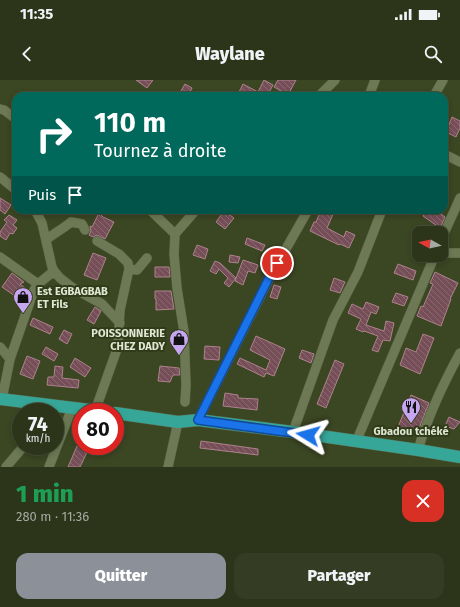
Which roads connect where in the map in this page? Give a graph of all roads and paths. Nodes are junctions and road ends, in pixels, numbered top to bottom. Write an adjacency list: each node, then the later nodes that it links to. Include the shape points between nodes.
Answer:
1 (335, 80): 4 (street)
2 (375, 80): 5 (street)
3 (443, 80): 6 (street)
4 (323, 92)
5 (370, 92)
6 (436, 92)
7 (0, 109): 8 (street)
8 (12, 116)
9 (448, 156): 10 (street)
10 (460, 162)
11 (0, 177): 12 (street)
12 (12, 187)
13 (460, 198): 19 (street)
14 (37, 214): 22 (street)
15 (154, 214): 21 (street)
16 (192, 214): 21 (street)
17 (306, 214): 43 (street, via 270,276)
18 (380, 214): 45 (street, via 358,272 333,320)
19 (447, 226)
20 (85, 230): 22 (street, via 82,224 71,222)
21 (175, 234): 37 (street, via 177,288 184,332)
22 (46, 240): 30 (street)
23 (97, 241): 29 (street, via 119,254)
24 (448, 253): 25 (street)
25 (460, 253)
26 (0, 257): 31 (street)
27 (147, 258): 29 (street, via 137,270)
28 (432, 262): 46 (street)
29 (130, 269): 32 (street, via 120,310)
30 (54, 271): 31 (street); 32 (street, via 73,288 102,304)
31 (38, 284): 35 (street)
32 (120, 323): 39 (street, via 116,352)
33 (0, 348): 35 (street)
34 (460, 353): 47 (street, via 435,403)
35 (10, 359): 36 (street)
36 (1, 399): 38 (highway)
37 (185, 402)
38 (23, 403)
39 (102, 403)
40 (72, 408): 41 (highway); 51 (street)
41 (64, 409)
42 (124, 414): 44 (highway)
43 (198, 420): 44 (highway); 45 (highway)
44 (178, 422): 52 (street)
45 (293, 432): 46 (highway)
46 (356, 442): 47 (highway)
47 (418, 450): 49 (highway)
48 (16, 455): 50 (street)
49 (460, 458)
50 (6, 467)
51 (49, 467)
52 (168, 467)

